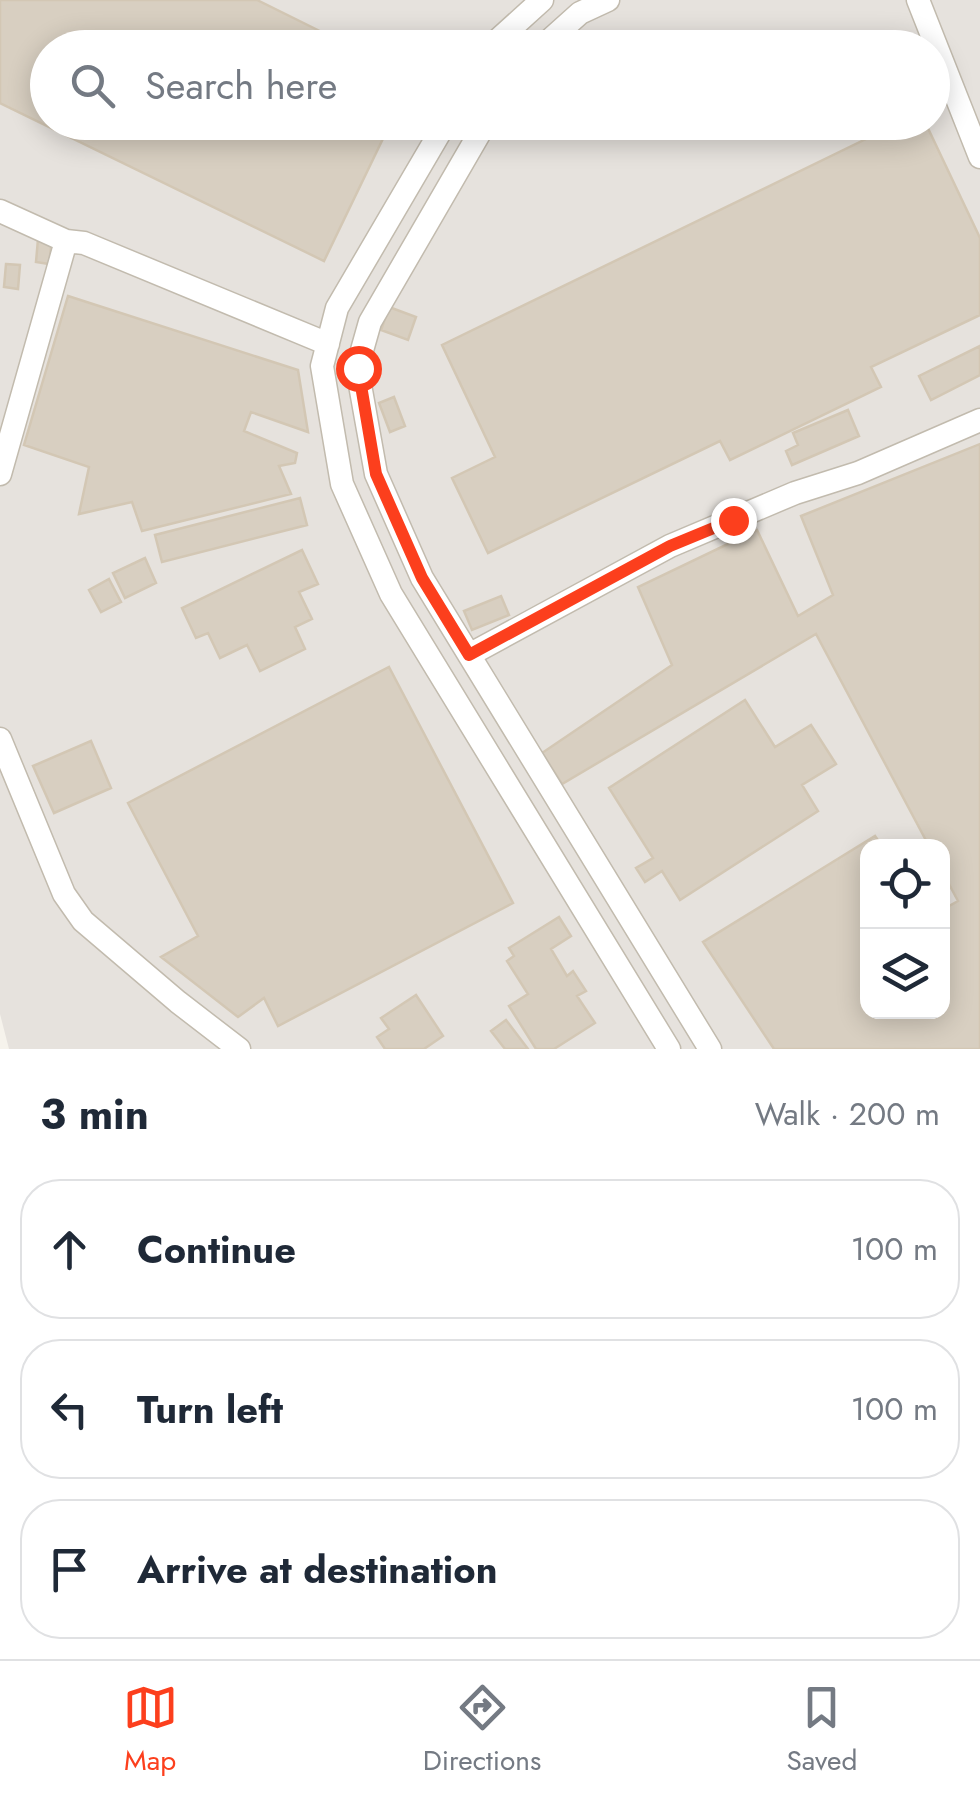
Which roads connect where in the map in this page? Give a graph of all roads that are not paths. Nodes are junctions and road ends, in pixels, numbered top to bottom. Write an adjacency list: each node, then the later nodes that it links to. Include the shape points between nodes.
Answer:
1 (542, 0): 4 (street)
2 (608, 0): 5 (street)
3 (918, 0): 6 (street)
4 (509, 30)
5 (562, 30)
6 (930, 30)
7 (950, 81): 10 (street)
8 (435, 140): 13 (street, via 337,308)
9 (476, 140): 16 (street, via 370,322 358,368 376,474 422,578)
10 (980, 156)
11 (0, 211): 12 (street)
12 (66, 241): 13 (street); 15 (street)
13 (328, 344): 19 (street, via 322,366 342,484 391,594)
14 (980, 420): 16 (street, via 670,546)
15 (0, 474)
16 (469, 655): 20 (street)
17 (0, 740): 18 (street, via 64,894 82,921)
18 (239, 1049)
19 (669, 1049)
20 (710, 1049)

